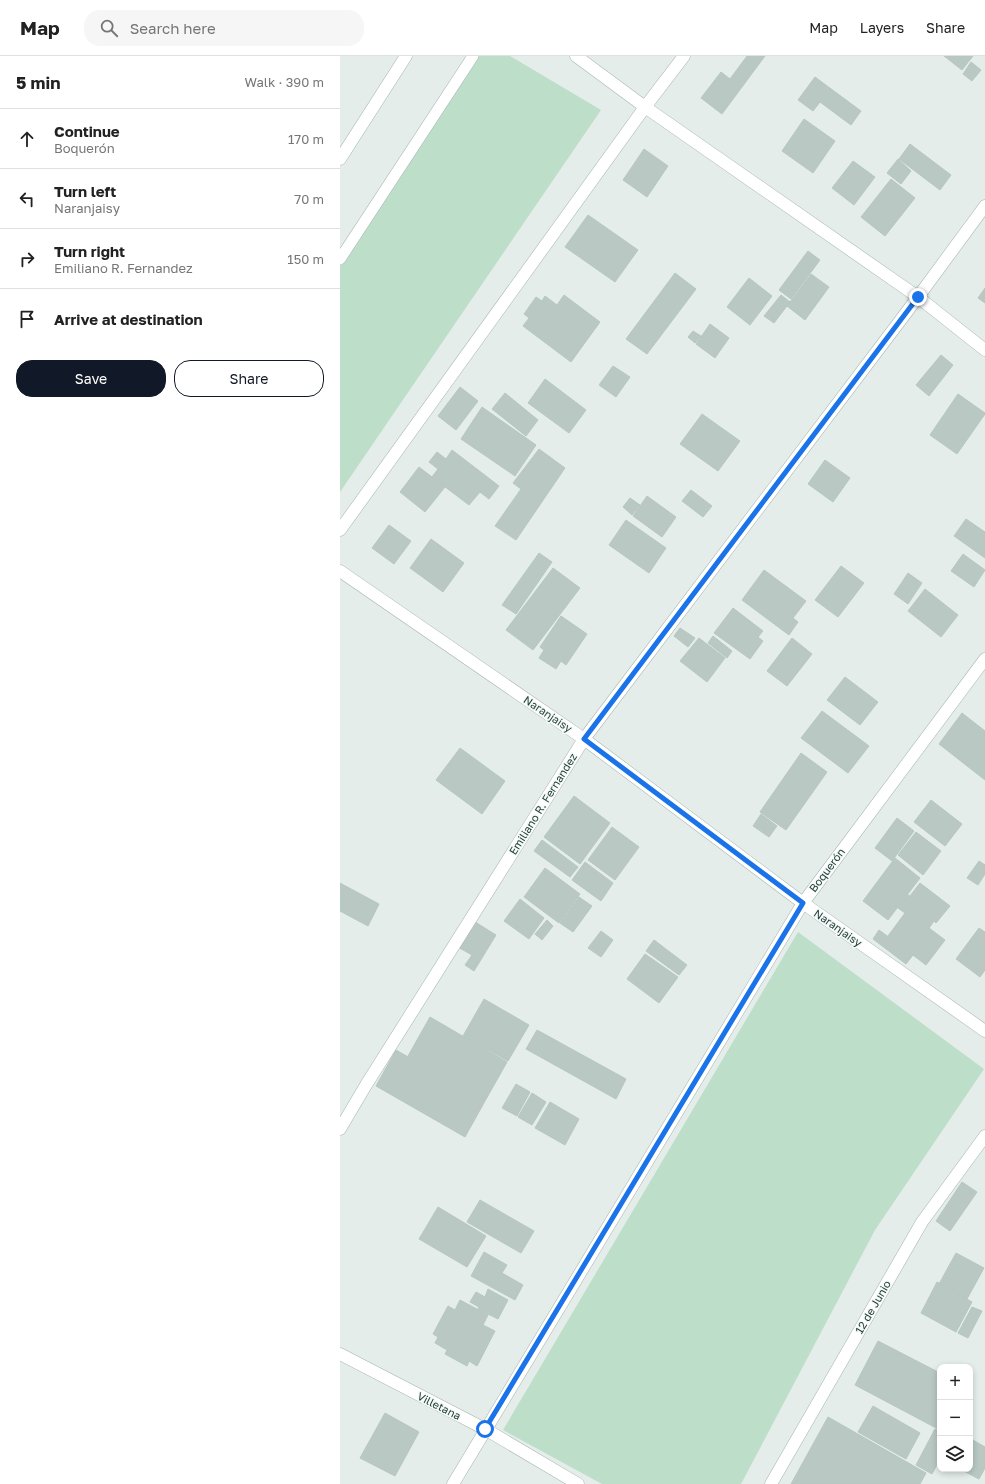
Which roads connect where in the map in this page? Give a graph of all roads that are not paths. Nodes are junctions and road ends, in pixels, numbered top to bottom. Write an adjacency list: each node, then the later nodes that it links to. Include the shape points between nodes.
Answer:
1 (406, 56): 6 (street)
2 (473, 56): 8 (lane)
3 (576, 56): 5 (street)
4 (684, 56): 5 (street)
5 (645, 107): 9 (street); 11 (street)
6 (340, 159)
7 (985, 206): 9 (street, Emiliano R. Fernandez)
8 (340, 259)
9 (918, 297): 10 (street); 14 (street, Emiliano R. Fernandez)
10 (985, 350)
11 (340, 530)
12 (340, 572): 14 (street, Naranjaisy)
13 (985, 659): 15 (street, Boquerón)
14 (584, 739): 15 (street, Naranjaisy); 17 (street, Emiliano R. Fernandez)
15 (803, 903): 16 (street, Naranjaisy); 20 (street, Boquerón)
16 (985, 1031)
17 (340, 1129)
18 (985, 1136): 23 (street, 12 de Junio, via 922,1222)
19 (340, 1354): 20 (street, Villetana)
20 (485, 1429): 21 (street, Boquerón); 22 (street, Villetana)
21 (453, 1484)
22 (578, 1484)
23 (770, 1484)

